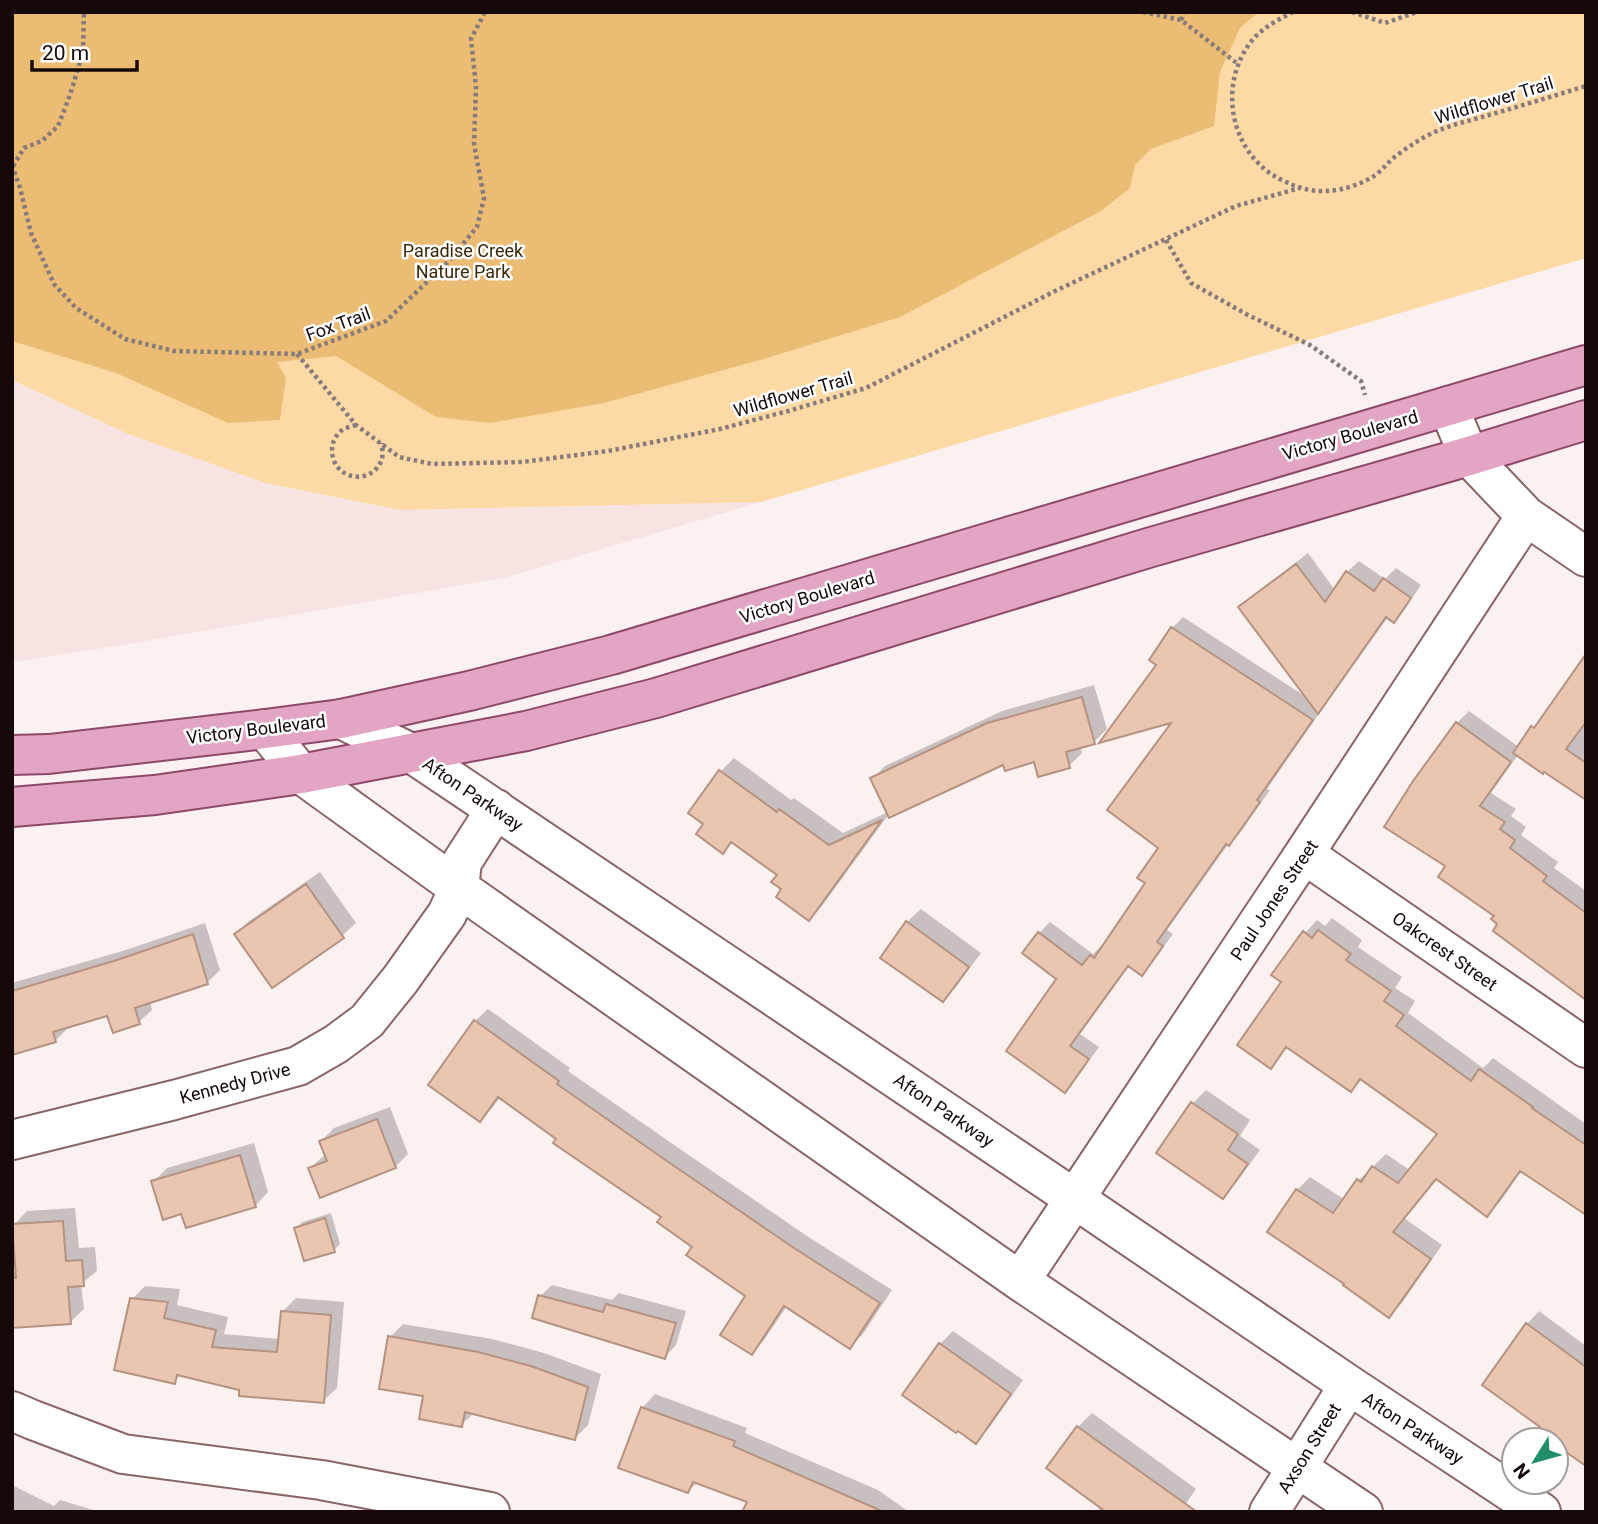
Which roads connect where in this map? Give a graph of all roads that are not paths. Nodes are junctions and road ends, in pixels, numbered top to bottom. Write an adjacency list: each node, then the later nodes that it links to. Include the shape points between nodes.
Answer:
1 (1586, 365): 2 (main road, Victory Boulevard)
2 (1448, 406): 4 (street); 7 (main road, Victory Boulevard, via 611,655)
3 (1586, 420): 4 (main road)
4 (1469, 456): 5 (street); 9 (main road, via 1135,551 656,698)
5 (1526, 516): 6 (street); 14 (street, Paul Jones Street)
6 (1586, 557)
7 (341, 719): 8 (main road, Victory Boulevard); 9 (street, Afton Parkway)
8 (265, 729): 10 (main road, Victory Boulevard); 11 (street)
9 (413, 754): 11 (main road); 13 (street, Afton Parkway)
10 (12, 755)
11 (301, 774): 12 (main road, via 155,795); 15 (street)
12 (12, 807)
13 (496, 809): 15 (street, Kennedy Drive, via 462,862); 18 (street, Afton Parkway)
14 (1304, 854): 16 (street, Oakcrest Street); 18 (street, Paul Jones Street)
15 (459, 888): 17 (street, Kennedy Drive, via 447,914 367,1021 298,1066); 19 (street)
16 (1586, 1048)
17 (12, 1140)
18 (1075, 1199): 19 (street, Paul Jones Street); 20 (street, Afton Parkway)
19 (1020, 1281): 22 (street)
20 (1349, 1385): 22 (street, Axson Street); 26 (street, Afton Parkway)
21 (12, 1411): 23 (street, via 123,1454 321,1480)
22 (1297, 1467): 24 (street, Axson Street); 25 (street)
23 (490, 1512)
24 (1269, 1512)
25 (1363, 1512)
26 (1541, 1512)

